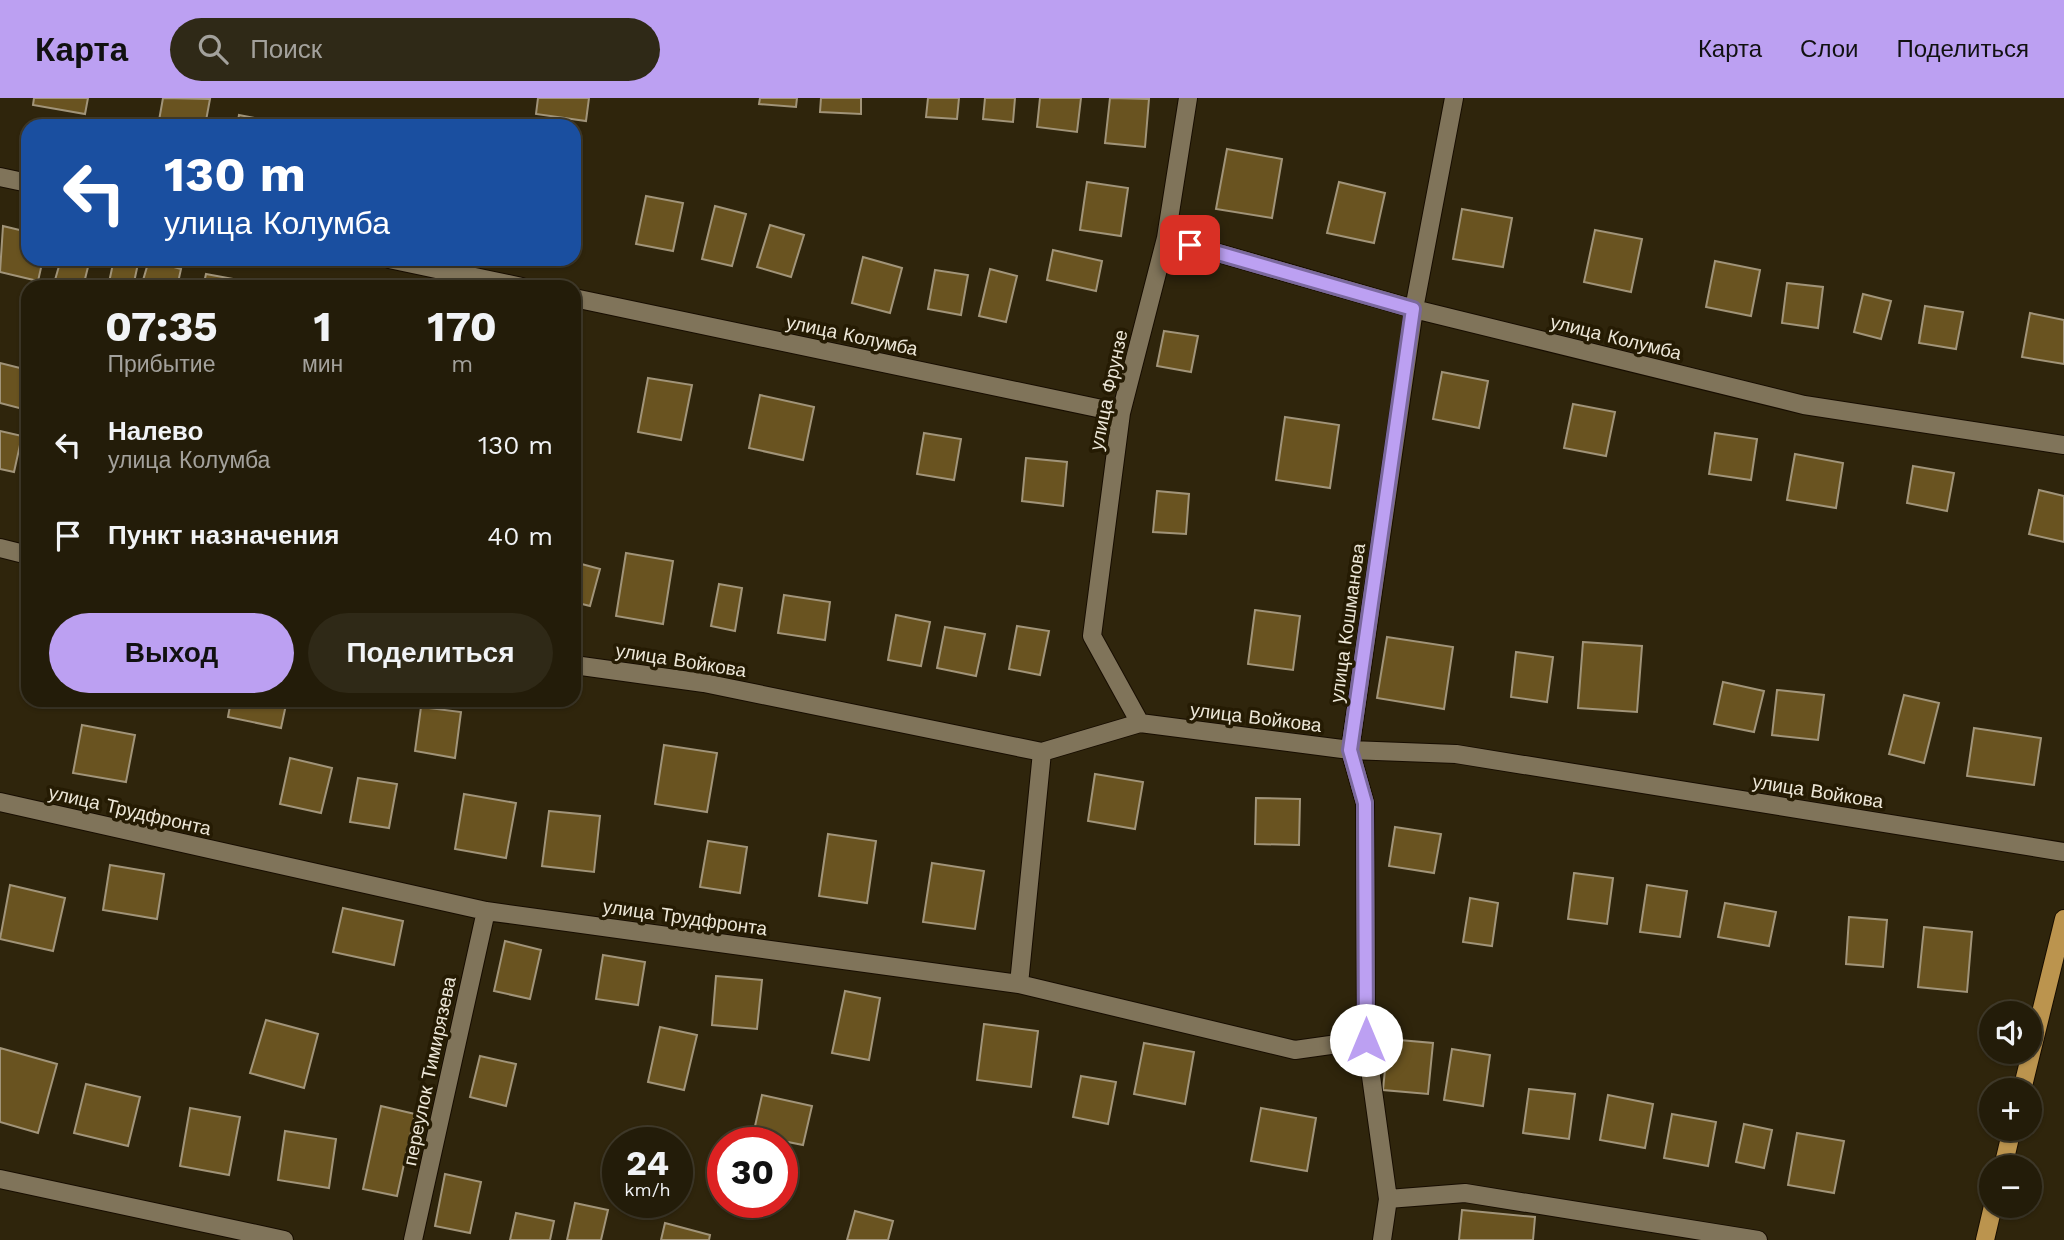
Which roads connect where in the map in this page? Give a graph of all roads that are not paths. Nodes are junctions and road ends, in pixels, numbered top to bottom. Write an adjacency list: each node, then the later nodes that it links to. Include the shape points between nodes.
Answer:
1 (1188, 98): 5 (street, улица Фрунзе)
2 (1454, 98): 9 (street, улица Кошманова)
3 (0, 177): 4 (street)
4 (21, 182)
5 (1166, 238): 9 (street, улица Колумба); 10 (street, улица Фрунзе)
6 (422, 266): 7 (street)
7 (489, 280)
8 (581, 299): 10 (street, улица Колумба)
9 (1413, 309): 11 (street, улица Колумба, via 1804,405); 16 (street, улица Кошманова)
10 (1121, 413): 15 (street, улица Фрунзе, via 1092,636)
11 (2064, 445)
12 (0, 548): 13 (street)
13 (21, 553)
14 (581, 666): 17 (street, улица Войкова, via 704,682)
15 (1140, 723): 16 (street, улица Войкова); 17 (street, улица Войкова)
16 (1350, 750): 19 (street, улица Войкова, via 1456,754); 23 (street, улица Кошманова, via 1365,803)
17 (1042, 752): 22 (street)
18 (0, 802): 20 (street, улица Трудфронта)
19 (2064, 852)
20 (486, 911): 22 (street, улица Трудфронта); 29 (street, переулок Тимирязева)
21 (2064, 919): 24 (main road)
22 (1019, 984): 23 (street, улица Трудфронта, via 1295,1050)
23 (1366, 1040): 26 (street, улица Кошманова)
24 (2025, 1078)
25 (0, 1179): 28 (street)
26 (1388, 1199): 30 (street, улица Кошманова); 31 (street, via 1465,1193)
27 (1990, 1218): 32 (main road)
28 (284, 1240)
29 (413, 1240)
30 (1382, 1240)
31 (1758, 1240)
32 (1985, 1240)

